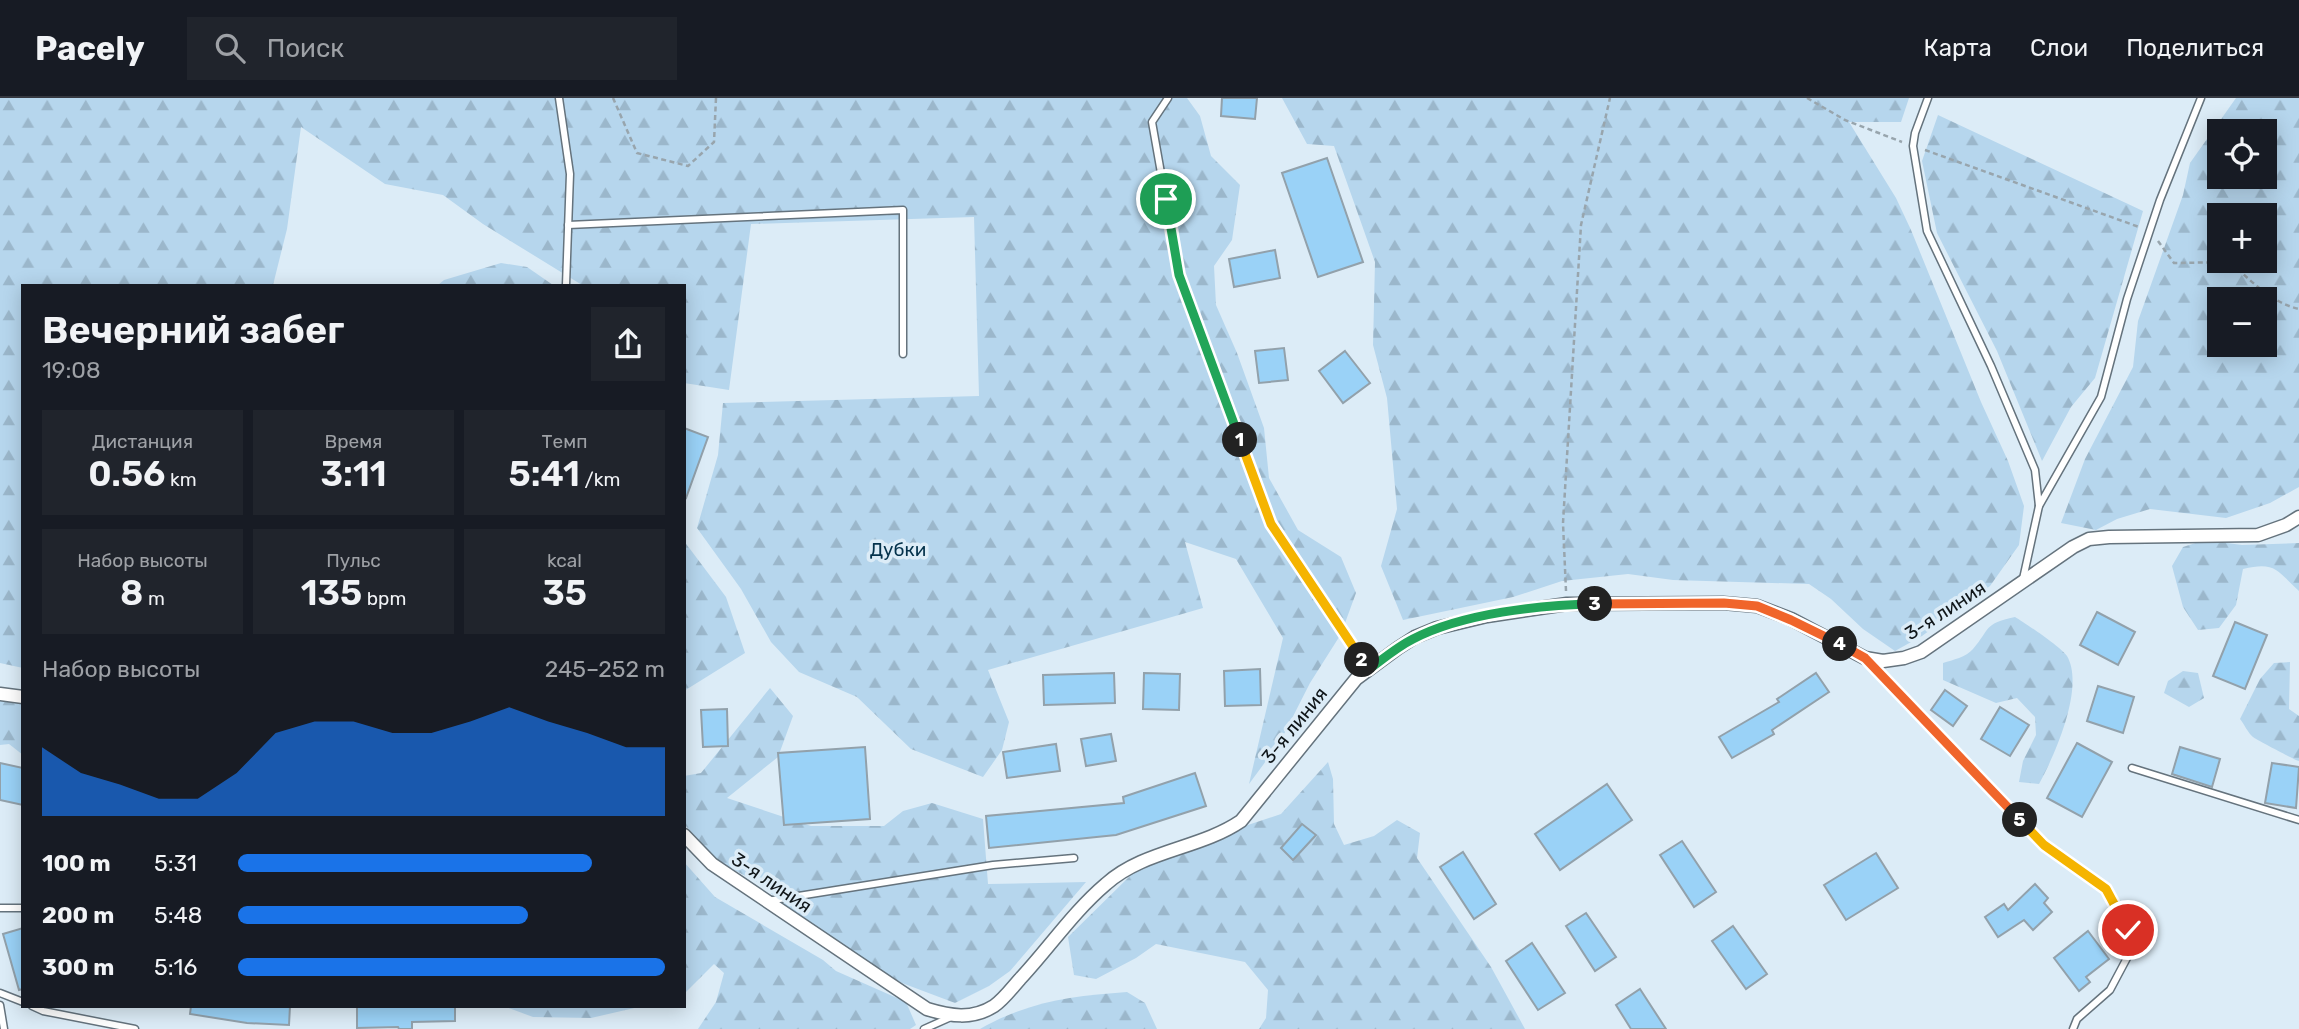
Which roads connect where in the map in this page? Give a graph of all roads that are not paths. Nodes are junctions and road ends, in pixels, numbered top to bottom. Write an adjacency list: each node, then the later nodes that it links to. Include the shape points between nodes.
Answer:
1 (559, 98): 5 (lane, via 570,174)
2 (1168, 98): 12 (lane, via 1152,122 1179,275 1271,524)
3 (1928, 98): 8 (lane, via 1913,146 1927,231 2035,470)
4 (2201, 98): 8 (lane, via 2150,230 2101,397)
5 (568, 225): 6 (lane); 7 (lane, via 903,210)
6 (566, 284)
7 (903, 354)
8 (2039, 506): 10 (lane)
9 (2299, 517): 10 (street, 3-я линия, via 2258,535 2089,539)
10 (2022, 581): 11 (street, 3-я линия, via 1921,652 1883,661)
11 (1865, 658): 12 (street, 3-я линия, via 1757,606 1567,604 1437,628); 30 (lane, via 2044,845 2106,889 2128,930 2127,958 2110,990)
12 (1368, 670): 26 (street, 3-я линия, via 1241,821 1224,832 1136,864 1107,882 995,1006 975,1015)
13 (0, 694): 14 (street)
14 (21, 697)
15 (2133, 768): 16 (lane)
16 (2299, 820)
17 (686, 837): 19 (street, 3-я линия, via 712,864)
18 (1074, 858): 19 (lane, via 993,865)
19 (766, 901): 26 (street, 3-я линия, via 927,1009)
20 (0, 908): 21 (lane)
21 (21, 908)
22 (0, 993): 23 (lane)
23 (21, 1001)
24 (0, 1005): 27 (lane)
25 (36, 1008): 28 (lane)
26 (953, 1016): 29 (lane)
27 (4, 1029)
28 (135, 1029)
29 (923, 1029)
30 (2073, 1029)

